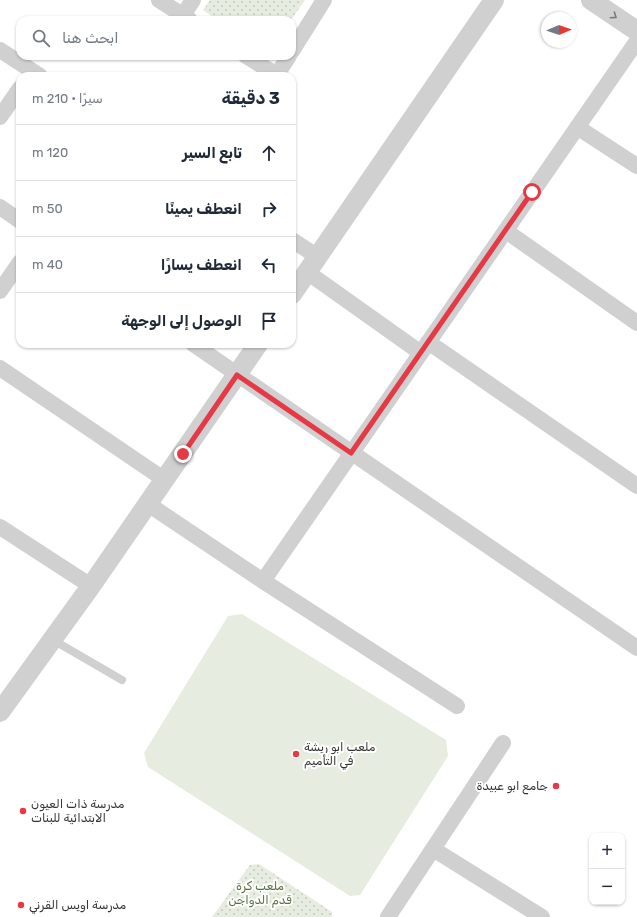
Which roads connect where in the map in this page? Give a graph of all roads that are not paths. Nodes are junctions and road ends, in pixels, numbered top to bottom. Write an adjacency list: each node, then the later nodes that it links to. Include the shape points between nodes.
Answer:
1 (159, 0): 6 (street)
2 (193, 0): 7 (street)
3 (324, 0): 10 (street)
4 (494, 0): 25 (street)
5 (591, 0): 8 (street, one-way to 8)
6 (184, 16)
7 (188, 16)
8 (637, 31)
9 (637, 41): 19 (street)
10 (296, 45)
11 (0, 50): 14 (street)
12 (252, 60): 15 (street)
13 (286, 60): 16 (street)
14 (30, 72)
15 (270, 72)
16 (279, 72)
17 (16, 94): 18 (street)
18 (0, 117)
19 (577, 127): 20 (street); 23 (street)
20 (637, 166)
21 (0, 207): 22 (street)
22 (16, 218)
23 (506, 231): 29 (street); 32 (street)
24 (296, 245): 25 (street)
25 (312, 265): 27 (street); 32 (street)
26 (16, 268): 28 (street)
27 (296, 288)
28 (0, 291)
29 (637, 323)
30 (199, 348): 34 (street)
31 (255, 348): 34 (street)
32 (425, 348): 35 (street); 37 (street)
33 (0, 368): 36 (street)
34 (237, 375): 35 (street); 36 (street)
35 (351, 453): 40 (street); 43 (street)
36 (165, 480): 38 (street)
37 (637, 486)
38 (148, 504): 40 (street); 41 (street)
39 (0, 527): 41 (street)
40 (263, 581): 45 (street)
41 (91, 586): 42 (street)
42 (52, 639): 44 (lane); 46 (street)
43 (637, 648)
44 (122, 680)
45 (457, 706)
46 (0, 712)
47 (503, 742): 48 (street)
48 (433, 849): 49 (street); 50 (street)
49 (388, 917)
50 (542, 917)

